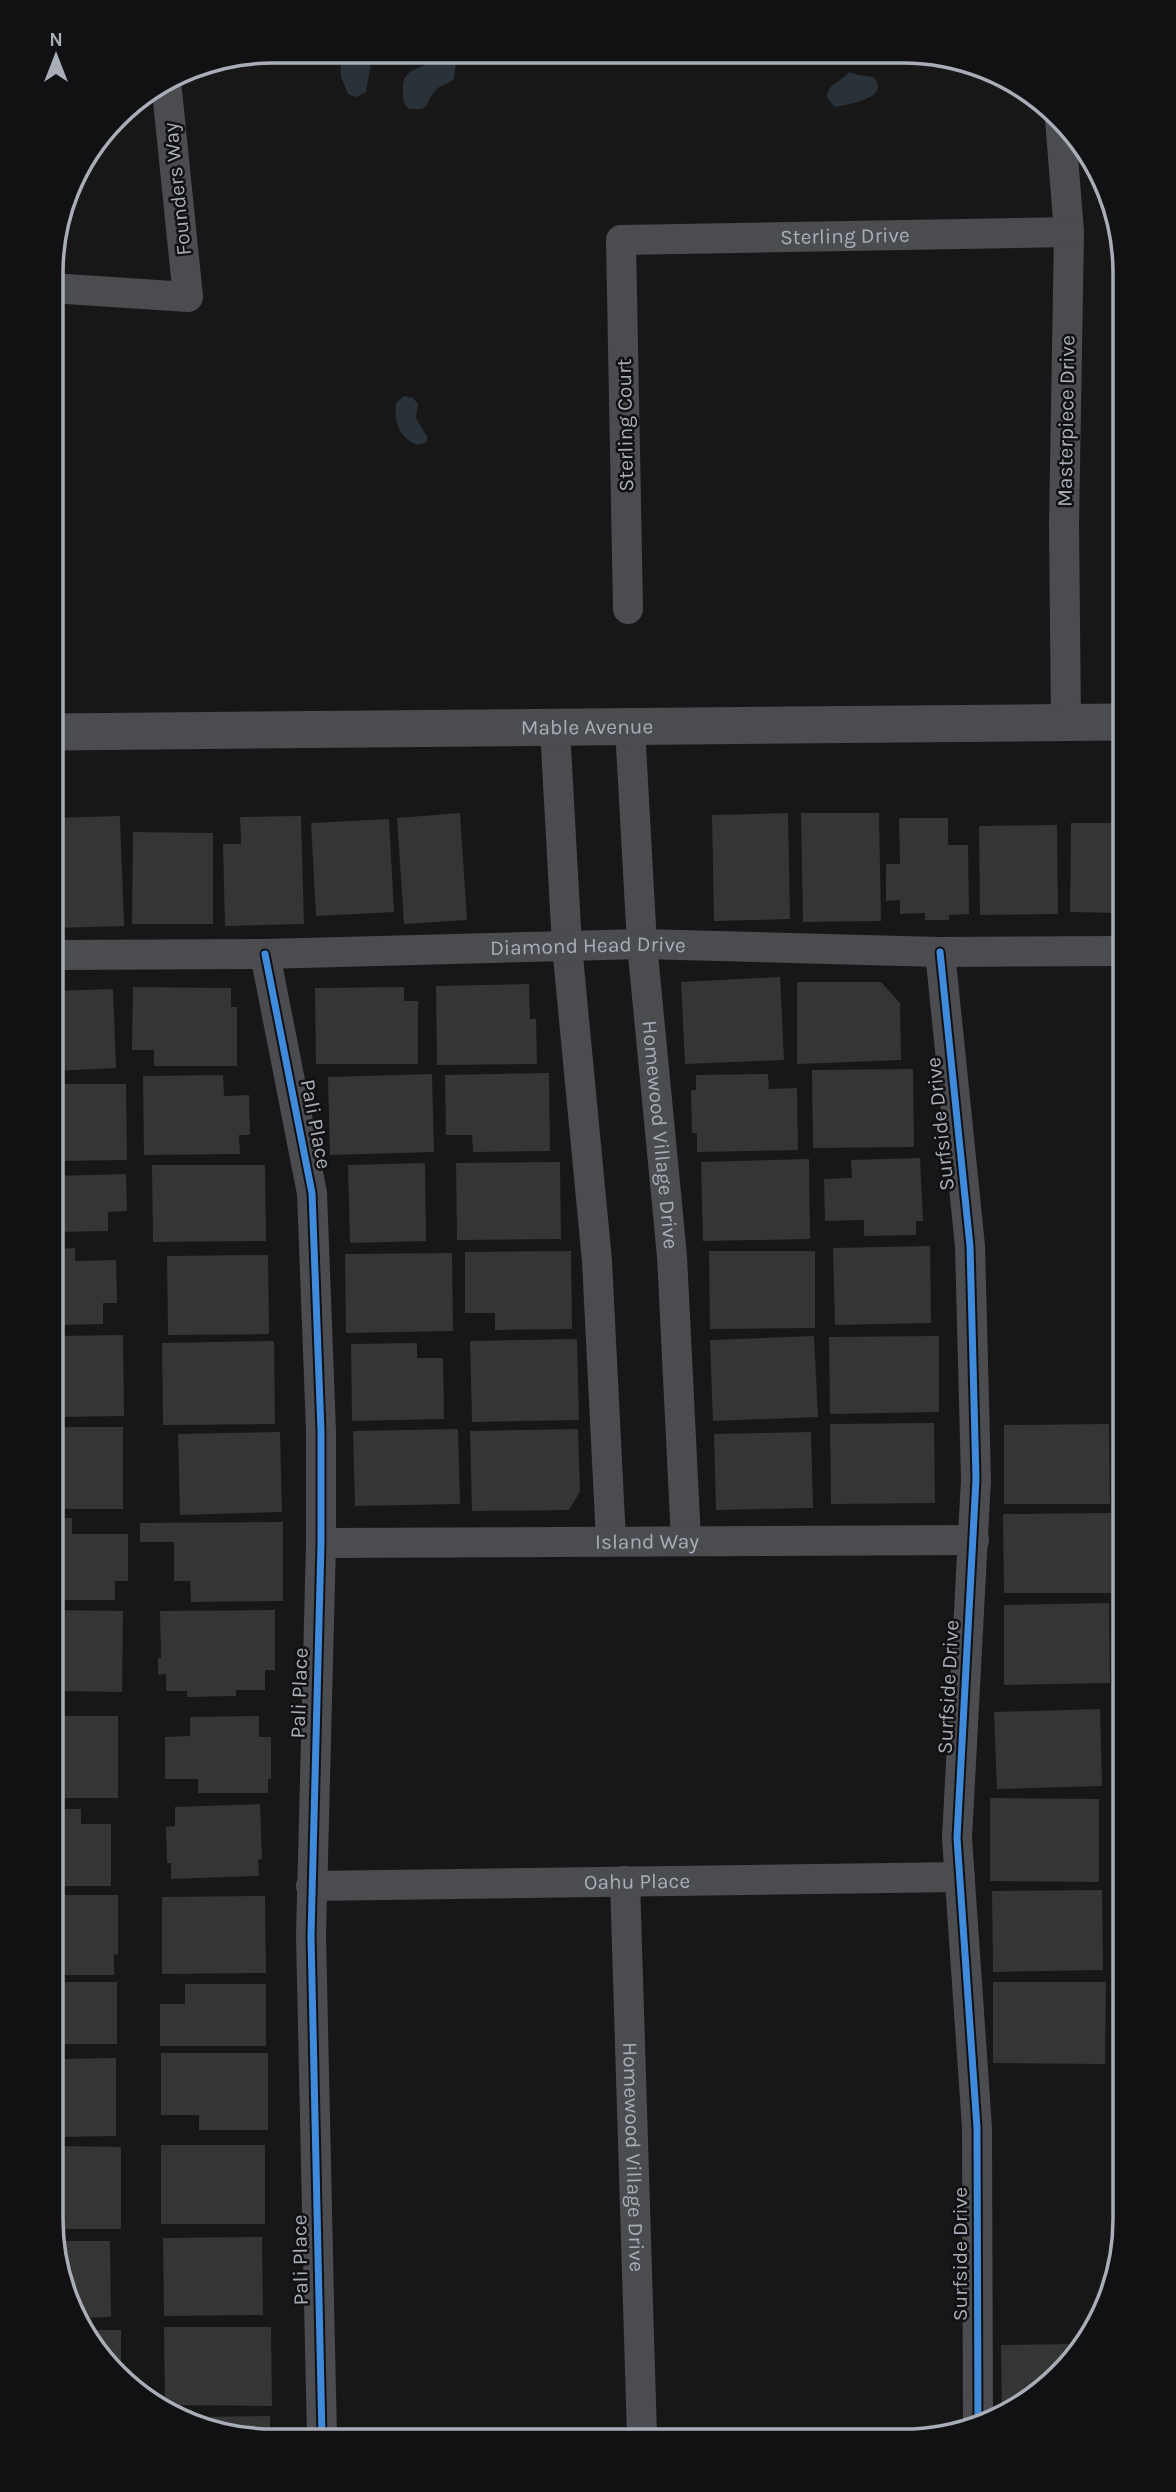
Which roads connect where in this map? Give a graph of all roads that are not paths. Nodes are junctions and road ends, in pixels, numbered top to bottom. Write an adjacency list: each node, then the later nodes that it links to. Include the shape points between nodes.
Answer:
1 (167, 92): 5 (street, Founders Way, via 188,297)
2 (1061, 135): 3 (street, Masterpiece Drive)
3 (1069, 232): 4 (street, Sterling Drive); 8 (street, Masterpiece Drive)
4 (621, 240): 6 (street, Sterling Court)
5 (63, 289)
6 (628, 609)
7 (1113, 722): 8 (street, Mable Avenue)
8 (1066, 723): 9 (street, Mable Avenue)
9 (630, 728): 10 (street, Mable Avenue); 12 (street, Homewood Village Drive)
10 (555, 729): 11 (street, Mable Avenue); 13 (street)
11 (63, 732)
12 (642, 944): 13 (street, Diamond Head Drive); 15 (street, Diamond Head Drive); 18 (street, Homewood Village Drive, via 672,1256)
13 (567, 946): 16 (street, Diamond Head Drive); 20 (street, via 597,1261)
14 (1113, 951): 15 (street, Diamond Head Drive)
15 (940, 952): 19 (street, Surfside Drive, via 970,1246)
16 (265, 954): 17 (street, Diamond Head Drive); 21 (street, Pali Place, via 312,1193)
17 (63, 955)
18 (686, 1540): 19 (street, Island Way); 20 (street, Island Way)
19 (974, 1540): 22 (street, Surfside Drive, via 957,1838)
20 (611, 1541): 21 (street, Island Way)
21 (321, 1543): 24 (street, Pali Place)
22 (960, 1877): 23 (street, Oahu Place); 25 (street, Surfside Drive, via 977,2128)
23 (625, 1881): 24 (street, Oahu Place); 27 (street, Homewood Village Drive)
24 (311, 1886): 26 (street, Pali Place)
25 (978, 2415)
26 (322, 2429)
27 (642, 2429)

